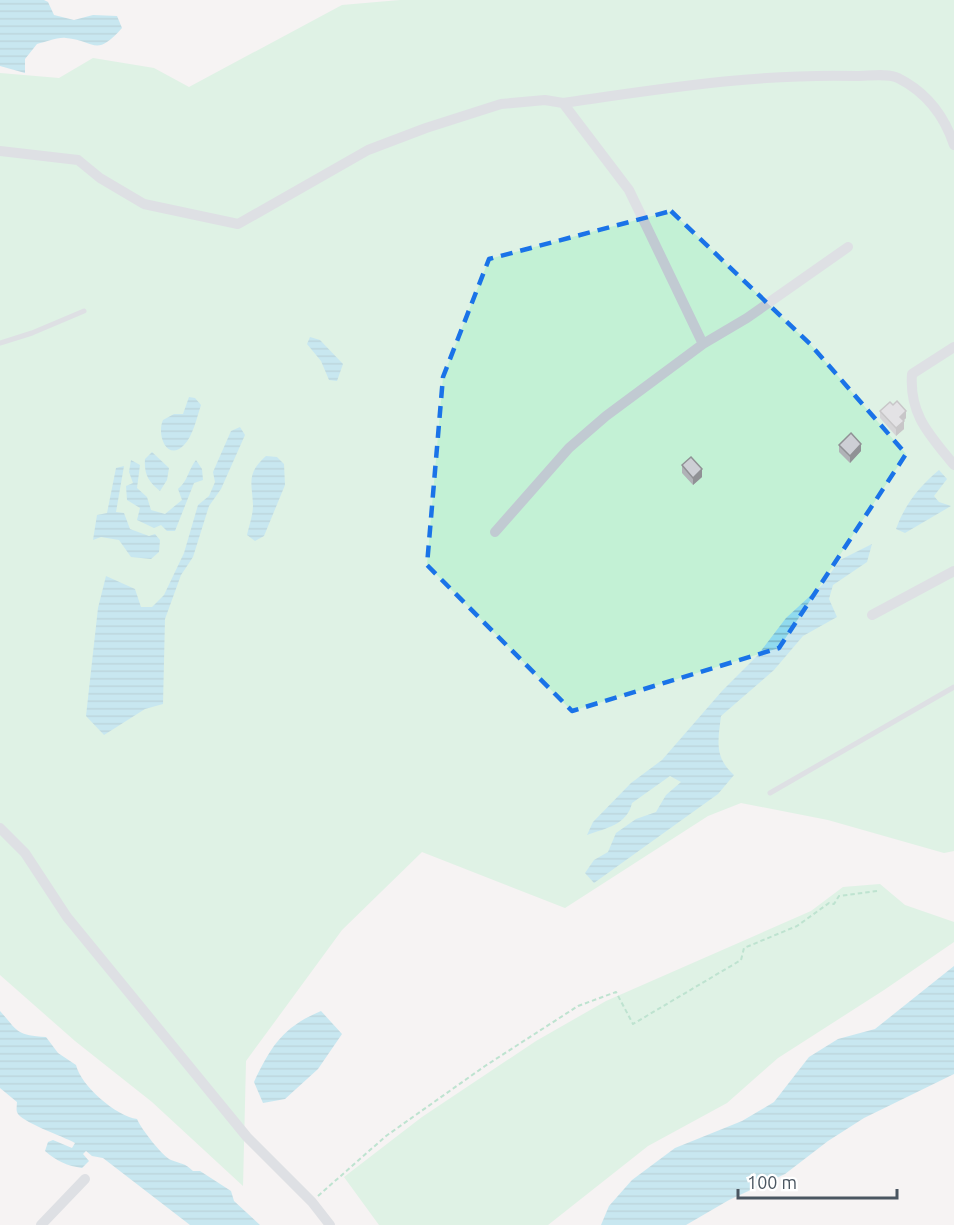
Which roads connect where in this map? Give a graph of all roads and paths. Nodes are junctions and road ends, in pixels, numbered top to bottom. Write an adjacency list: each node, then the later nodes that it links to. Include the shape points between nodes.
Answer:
1 (563, 103): 2 (street, via 802,74 896,76 930,99); 3 (street, via 545,100 501,104 368,150 238,224 144,204 78,160); 7 (street, via 629,190)
2 (954, 145)
3 (0, 151)
4 (848, 247): 7 (street)
5 (84, 311): 6 (lane)
6 (0, 343)
7 (703, 344): 10 (street, via 569,448)
8 (954, 347): 9 (street, via 912,374 910,396 922,426)
9 (954, 465)
10 (495, 532)
11 (954, 571): 12 (street)
12 (872, 615)
13 (954, 687): 14 (lane)
14 (770, 793)
15 (0, 828): 18 (street, via 25,853 67,917 247,1137)
16 (877, 891): 18 (path, via 839,896 834,904 829,903 797,926 744,948 741,960 633,1024 616,992 578,1006 386,1136)
17 (85, 1179): 19 (street)
18 (312, 1202): 20 (street)
19 (41, 1225)
20 (330, 1225)

